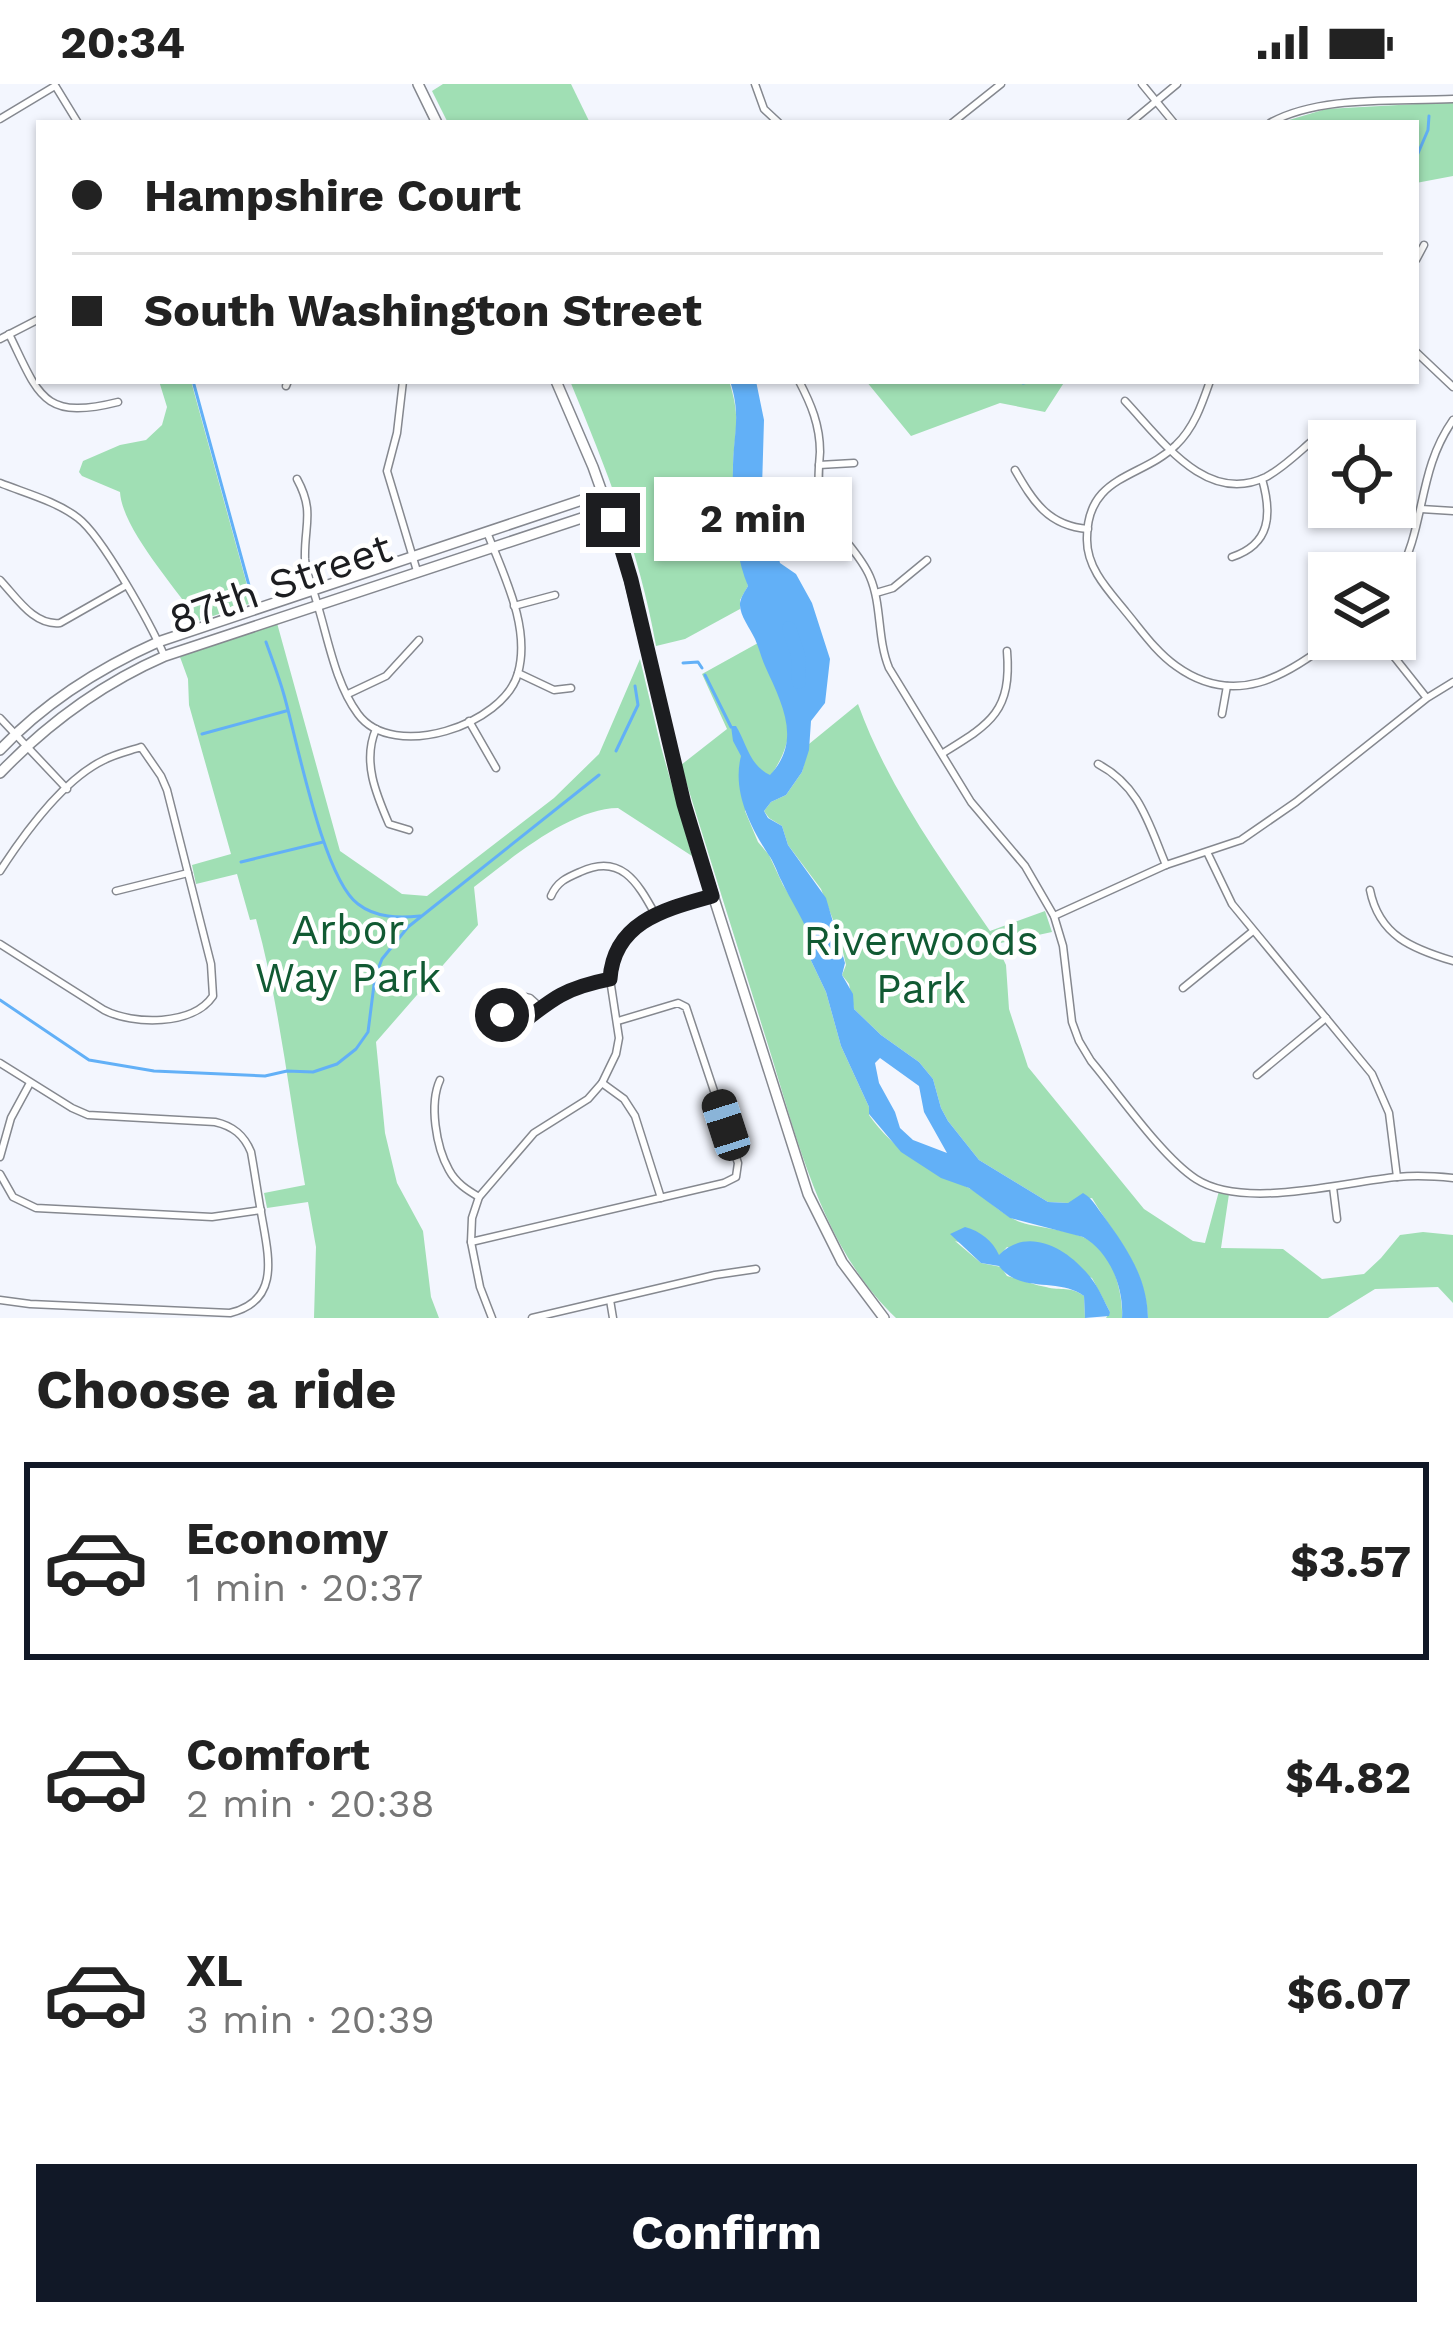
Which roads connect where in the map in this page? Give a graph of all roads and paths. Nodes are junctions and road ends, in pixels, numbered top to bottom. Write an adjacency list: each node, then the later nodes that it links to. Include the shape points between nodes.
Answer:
1 (418, 84): 11 (street)
2 (755, 84): 12 (street)
3 (1001, 84): 13 (street)
4 (1142, 84): 8 (street)
5 (1177, 84): 8 (street)
6 (54, 85): 9 (street); 10 (street)
7 (1453, 99): 16 (street, via 1326,105)
8 (1156, 101): 14 (street); 15 (street)
9 (0, 119)
10 (76, 120)
11 (436, 120)
12 (776, 120)
13 (956, 120)
14 (1134, 120)
15 (1172, 120)
16 (1277, 120)
17 (1424, 245): 18 (street)
18 (1419, 254)
19 (36, 320): 20 (street)
20 (9, 334): 21 (street); 29 (street, via 51,402 71,410)
21 (0, 339)
22 (1419, 355): 27 (street)
23 (403, 384): 47 (street, via 387,472)
24 (557, 384): 39 (street)
25 (800, 384): 34 (street, via 817,421)
26 (1209, 384): 32 (street)
27 (1453, 388)
28 (1125, 400): 32 (street)
29 (118, 402)
30 (1453, 420): 41 (street, via 1428,470)
31 (1308, 444): 37 (street)
32 (1171, 450): 37 (street, via 1216,481); 43 (street, via 1109,487)
33 (854, 464): 34 (street)
34 (819, 465): 54 (street, via 828,517)
35 (1015, 470): 43 (street, via 1048,516)
36 (297, 479): 53 (street, via 309,509 305,560)
37 (1262, 479): 48 (street, via 1263,533 1250,551)
38 (0, 483): 52 (street, via 85,524)
39 (603, 493): 40 (street); 44 (street, 87th Street)
40 (608, 509): 45 (street, 87th Street); 90 (street)
41 (1421, 509): 42 (street); 46 (street)
42 (1453, 511)
43 (1088, 529): 66 (street, via 1093,568 1153,645 1187,674)
44 (487, 532): 45 (street); 47 (street, 87th Street)
45 (493, 547): 50 (street, 87th Street); 57 (street)
46 (1410, 552)
47 (412, 556): 50 (street); 53 (street, 87th Street)
48 (1232, 557)
49 (927, 560): 54 (street)
50 (417, 572): 56 (street, 87th Street)
51 (0, 580): 52 (street, via 50,624)
52 (125, 586): 59 (street)
53 (313, 589): 56 (street); 59 (street, 87th Street)
54 (876, 593): 77 (street, via 885,658)
55 (555, 595): 57 (street)
56 (318, 604): 61 (street, 87th Street); 68 (street)
57 (514, 606): 64 (street)
58 (419, 640): 68 (street, via 386,676)
59 (158, 642): 61 (street); 74 (street, 87th Street, via 97,673)
60 (1007, 651): 77 (street, via 1010,675 998,713)
61 (165, 656): 75 (street, 87th Street, via 107,685)
62 (1308, 658): 66 (street, via 1282,676)
63 (1397, 660): 69 (street)
64 (518, 673): 67 (street); 72 (street, via 502,699)
65 (1453, 682): 69 (street)
66 (1225, 686): 70 (street)
67 (571, 688)
68 (348, 694): 73 (street)
69 (1427, 698): 83 (street, via 1253,832)
70 (1222, 713)
71 (0, 718): 74 (street)
72 (469, 721): 73 (street, via 428,736); 79 (street)
73 (376, 729): 82 (street, via 369,750 377,793 389,824)
74 (15, 734): 75 (street); 76 (street, 87th Street)
75 (26, 746): 80 (street, 87th Street); 81 (street)
76 (0, 750)
77 (943, 753): 92 (street)
78 (1098, 764): 84 (street, via 1133,793)
79 (496, 768)
80 (0, 772)
81 (67, 789): 85 (street); 86 (street, via 102,761 141,747 163,780)
82 (410, 830)
83 (1207, 852): 84 (street); 93 (street)
84 (1166, 866): 92 (street)
85 (0, 871)
86 (188, 872): 88 (street); 94 (street, via 213,974 210,1002 193,1015 114,1015)
87 (1370, 890): 95 (street, via 1405,943)
88 (116, 891)
89 (551, 896): 91 (street, via 556,884 583,870 612,866 633,880)
90 (712, 896): 91 (street); 122 (street, via 808,1194 842,1262)
91 (655, 914): 96 (street, via 621,942)
92 (1054, 916): 110 (street, via 1079,1041 1178,1165 1233,1192)
93 (1253, 931): 97 (street); 99 (street)
94 (0, 944)
95 (1453, 961)
96 (610, 979): 98 (street); 100 (street)
97 (1183, 988)
98 (540, 1006): 98 (street, via 518,998 502,1019 518,1026)
99 (1326, 1018): 102 (street); 108 (street, via 1378,1087)
100 (617, 1021): 105 (street, via 616,1054); 112 (street, via 686,1007 738,1162 730,1181)
101 (0, 1063): 104 (street)
102 (1257, 1075)
103 (440, 1080): 111 (street, via 434,1111 446,1166)
104 (31, 1082): 106 (street); 113 (street, via 88,1114 230,1126 251,1152)
105 (602, 1083): 111 (street, via 534,1133); 112 (street, via 635,1116)
106 (0, 1157)
107 (0, 1174): 113 (street, via 13,1197 36,1208 212,1217)
108 (1397, 1177): 109 (street); 110 (street)
109 (1453, 1178)
110 (1333, 1185): 114 (street)
111 (479, 1197): 115 (street)
112 (662, 1198): 115 (street)
113 (261, 1210): 117 (street, via 268,1273 259,1299 240,1311)
114 (1337, 1219)
115 (471, 1242): 119 (street)
116 (756, 1269): 118 (street)
117 (0, 1300)
118 (610, 1300): 120 (street); 121 (street)
119 (492, 1318)
120 (532, 1318)
121 (613, 1318)
122 (884, 1318)

